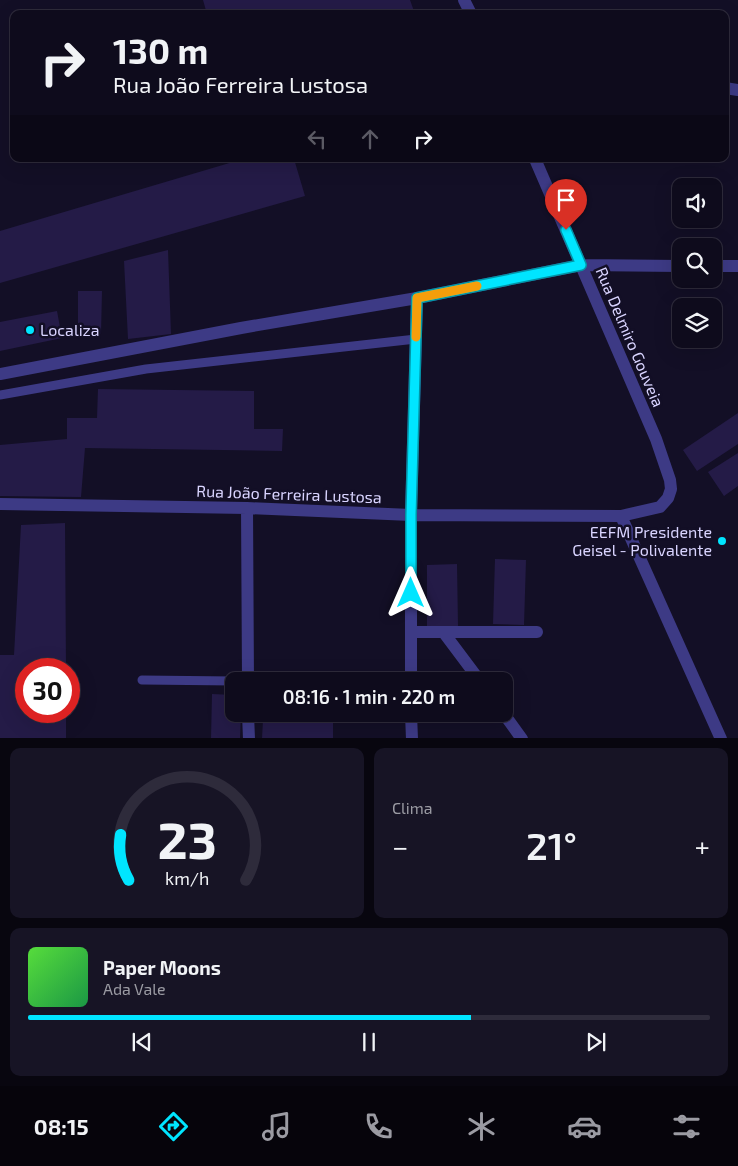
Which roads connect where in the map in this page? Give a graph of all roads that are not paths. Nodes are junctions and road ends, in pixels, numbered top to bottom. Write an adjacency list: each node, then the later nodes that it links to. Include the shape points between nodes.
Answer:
1 (536, 162): 2 (street, Rua Delmiro Gouveia)
2 (581, 265): 3 (street); 6 (street); 10 (street, Rua Delmiro Gouveia, via 656,439 670,480 671,489)
3 (672, 266)
4 (722, 266): 5 (street)
5 (738, 266)
6 (417, 298): 7 (street); 8 (street)
7 (416, 339): 9 (lane, via 146,369); 13 (street)
8 (0, 374)
9 (0, 395)
10 (665, 503): 14 (street, Rua João Ferreira Lustosa, via 654,509)
11 (0, 504): 12 (street, Rua João Ferreira Lustosa)
12 (247, 508): 13 (street, Rua João Ferreira Lustosa); 18 (street)
13 (411, 515): 14 (street, Rua João Ferreira Lustosa); 15 (street)
14 (621, 516): 29 (street)
15 (411, 632): 17 (street); 19 (street)
16 (537, 632): 17 (street)
17 (444, 633): 20 (street)
18 (248, 672)
19 (411, 672)
20 (473, 672)
21 (142, 680): 22 (lane)
22 (225, 681)
23 (248, 722): 26 (street)
24 (412, 722): 27 (street)
25 (510, 722): 28 (street)
26 (249, 738)
27 (412, 738)
28 (522, 738)
29 (721, 738)

